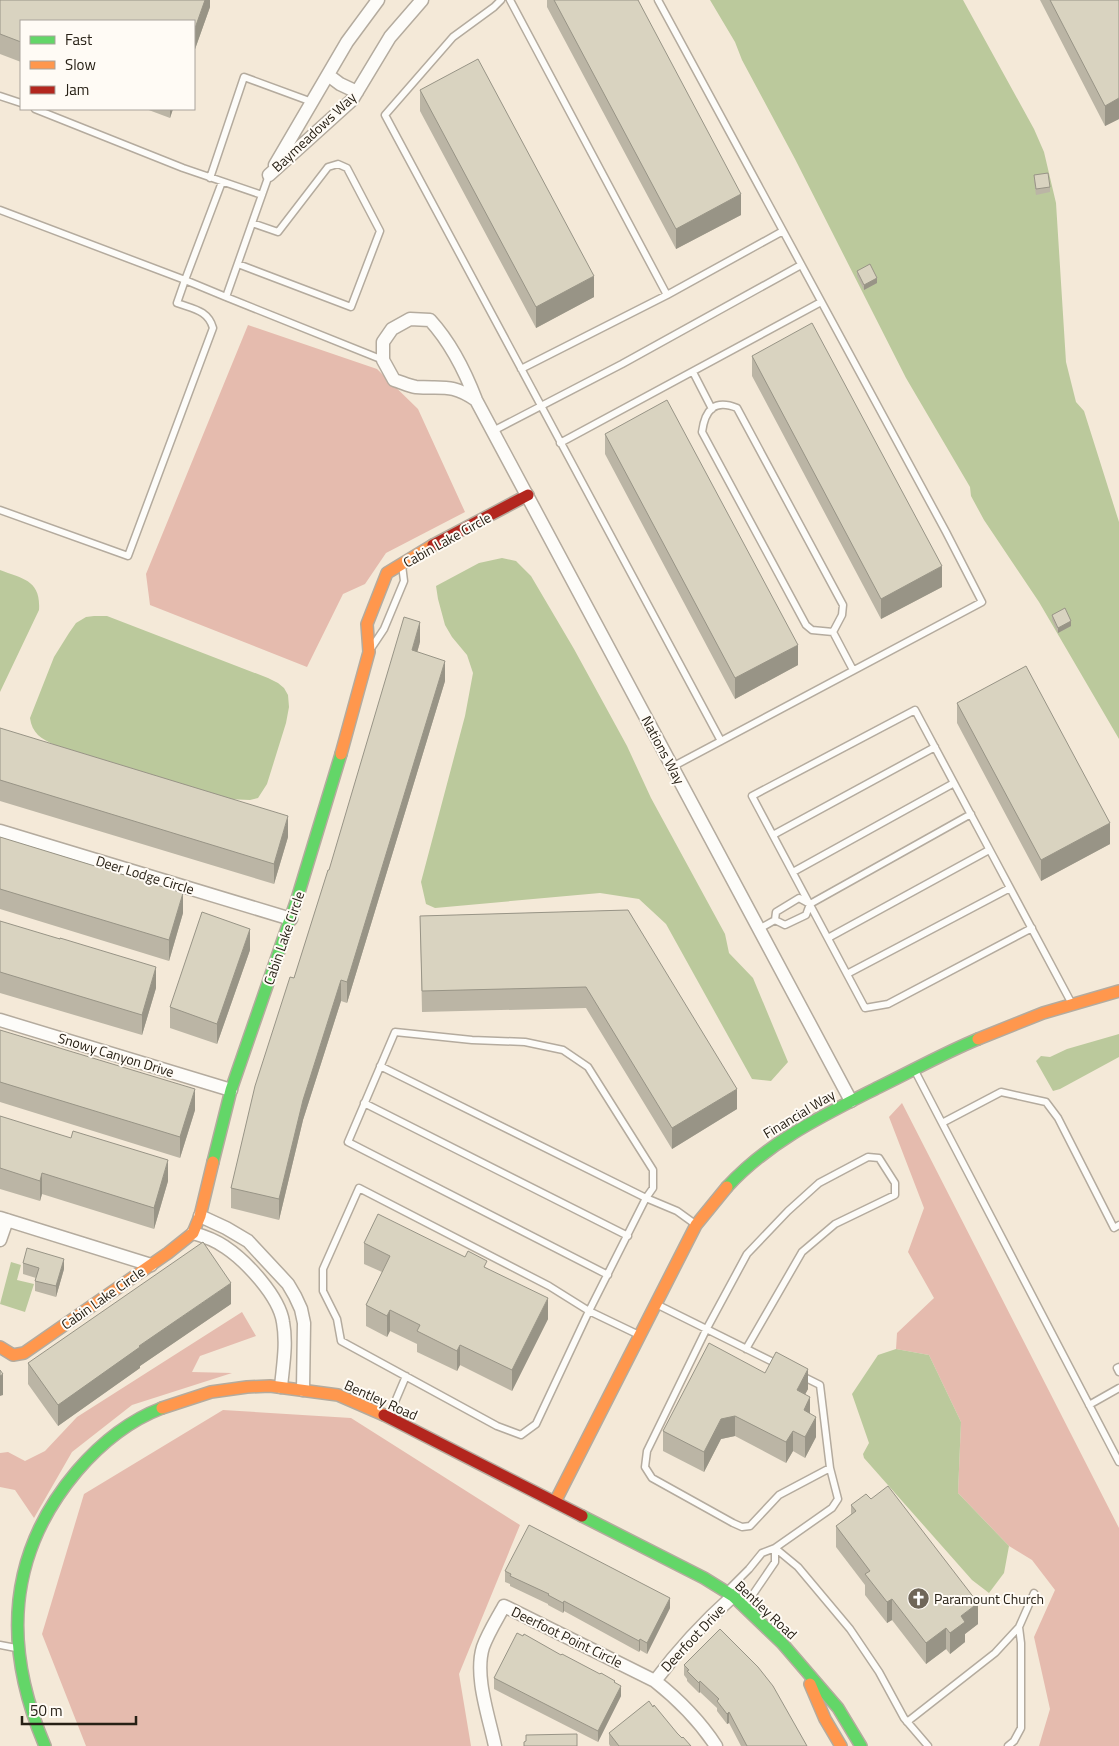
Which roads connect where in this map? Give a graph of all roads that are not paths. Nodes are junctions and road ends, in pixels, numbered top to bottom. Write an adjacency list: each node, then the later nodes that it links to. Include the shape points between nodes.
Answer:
1 (378, 0): 6 (street, Baymeadows Way)
2 (422, 0): 7 (street, Baymeadows Way, via 390,37)
3 (502, 0): 26 (lane, via 454,37 385,115)
4 (510, 0): 22 (lane)
5 (658, 0): 18 (lane)
6 (328, 75): 7 (street); 9 (street, Baymeadows Way)
7 (357, 92): 12 (street, Baymeadows Way)
8 (0, 96): 10 (lane)
9 (312, 102): 12 (street, Baymeadows Way); 13 (lane, via 244,77)
10 (20, 103)
11 (38, 110): 13 (lane)
12 (270, 174): 15 (lane)
13 (210, 178): 14 (lane)
14 (222, 182): 15 (lane); 21 (lane)
15 (262, 195): 17 (lane)
16 (0, 210): 21 (lane)
17 (252, 223): 19 (lane); 19 (lane, via 278,232 328,167 338,164 347,168 380,231 351,307)
18 (783, 231): 20 (lane); 22 (lane)
19 (238, 264): 23 (lane)
20 (801, 265): 24 (lane); 29 (lane)
21 (185, 280): 23 (lane); 34 (lane, via 177,303 204,313 213,328 128,556)
22 (667, 294): 26 (lane)
23 (226, 296): 25 (lane)
24 (821, 302): 27 (lane); 38 (lane, via 982,602)
25 (383, 360): 28 (street, via 394,380 414,387 463,391); 28 (street, Nations Way, via 383,342 392,329 410,318 430,320 444,336 467,376)
26 (521, 369): 29 (lane)
27 (693, 372): 30 (lane); 32 (lane)
28 (476, 400): 31 (street, Nations Way)
29 (541, 406): 31 (lane); 32 (lane)
30 (712, 409): 36 (lane, via 708,411 702,432 806,625 812,630); 36 (lane, via 728,404 737,408 742,417 843,605 842,615)
31 (493, 431): 33 (street, Nations Way)
32 (560, 442): 39 (lane)
33 (528, 495): 35 (street, Cabin Lake Circle, via 422,551); 41 (street, Nations Way)
34 (0, 510)
35 (402, 565): 37 (lane, via 404,581 384,629); 37 (street, Cabin Lake Circle, via 387,573 370,616 367,624)
36 (833, 632): 38 (lane)
37 (368, 652): 50 (street, Cabin Lake Circle, via 354,714)
38 (854, 670): 39 (lane)
39 (720, 740): 41 (lane)
40 (935, 747): 42 (lane); 45 (lane); 45 (lane, via 914,710 752,796)
41 (672, 767): 53 (street, Nations Way)
42 (954, 783): 43 (lane); 47 (lane)
43 (971, 814): 46 (lane); 49 (lane)
44 (0, 831): 50 (street, Deer Lodge Circle)
45 (773, 835): 47 (lane)
46 (989, 850): 48 (lane); 54 (lane)
47 (793, 872): 49 (lane)
48 (1010, 888): 52 (lane); 55 (lane)
49 (810, 904): 51 (lane, via 806,915 785,925); 51 (lane, via 799,898 776,912); 54 (lane)
50 (291, 919): 61 (street, Cabin Lake Circle)
51 (776, 920): 53 (lane)
52 (1032, 928): 55 (lane, via 888,1004 864,1008); 57 (lane)
53 (759, 929): 62 (street, Nations Way)
54 (828, 938): 55 (lane)
55 (847, 974)
56 (1119, 991): 57 (street, Financial Way)
57 (1072, 1005): 60 (street, Financial Way, via 987,1034)
58 (0, 1020): 61 (street, Snowy Canyon Drive)
59 (380, 1066): 63 (lane); 65 (lane); 65 (lane, via 395,1032 525,1042 563,1050 588,1067 652,1170 653,1188)
60 (914, 1068): 62 (street, Financial Way); 64 (lane)
61 (231, 1090): 66 (street, Cabin Lake Circle)
62 (851, 1101): 68 (street, Financial Way, via 770,1147 738,1175)
63 (364, 1103): 71 (lane); 74 (lane, via 348,1142)
64 (942, 1123): 69 (lane, via 1001,1092 1046,1102 1058,1118 1114,1228); 89 (lane)
65 (646, 1198): 68 (lane, via 677,1211); 71 (lane)
66 (200, 1216): 70 (street, Cabin Lake Circle); 88 (street, via 248,1241 288,1284 301,1309 304,1323)
67 (3, 1219): 72 (street); 73 (street)
68 (696, 1225): 75 (street, Financial Way)
69 (1119, 1225)
70 (193, 1233): 73 (street, Cabin Lake Circle); 86 (street, via 225,1247 237,1257 279,1307 285,1351)
71 (628, 1236): 74 (lane)
72 (0, 1240)
73 (151, 1265): 79 (street, Cabin Lake Circle, via 24,1352 12,1355)
74 (608, 1275): 76 (lane)
75 (655, 1304): 77 (lane); 78 (street, Financial Way)
76 (589, 1311): 78 (lane); 85 (lane, via 536,1424 521,1435 497,1426); 85 (lane, via 549,1286 359,1188 324,1269 323,1291 342,1341)
77 (706, 1330): 80 (lane); 80 (lane, via 747,1254 788,1211 818,1183 868,1157 879,1158 896,1183 895,1195 836,1224 802,1252); 92 (lane, via 645,1454 645,1467 652,1478 742,1527 750,1526 779,1494)
78 (640, 1336): 93 (street, Financial Way)
79 (0, 1347)
80 (746, 1349): 82 (lane)
81 (1119, 1367): 83 (lane)
82 (787, 1369)
83 (1119, 1372)
84 (795, 1373): 92 (lane, via 820,1385)
85 (406, 1376): 90 (lane)
86 (281, 1387): 88 (street, Bentley Road); 100 (street, Bentley Road, via 220,1390 155,1410 126,1426 90,1456 69,1481 42,1523 31,1549 19,1591)
87 (1119, 1388): 89 (lane)
88 (303, 1390): 90 (street, Bentley Road, via 339,1395)
89 (1089, 1405): 91 (lane)
90 (388, 1417): 93 (street, Bentley Road)
91 (1119, 1462)
92 (830, 1468): 94 (lane, via 838,1499 832,1508)
93 (555, 1502): 96 (street, Bentley Road)
94 (775, 1548): 96 (lane, via 762,1553); 97 (lane, via 775,1562); 103 (lane, via 798,1567 850,1629)
95 (1034, 1593): 98 (lane)
96 (729, 1594): 97 (street, Bentley Road); 102 (street, Deerfoot Drive)
97 (744, 1607): 101 (street, Bentley Road)
98 (1019, 1627): 103 (lane, via 995,1652); 110 (lane, via 1021,1728)
99 (0, 1645): 100 (lane)
100 (18, 1648): 104 (street, Bentley Road, via 21,1677 35,1725)
101 (803, 1668): 107 (street, Bentley Road, via 825,1719); 108 (street, Bentley Road, via 838,1708)
102 (654, 1681): 105 (street, Deerfoot Point Circle, via 504,1606 483,1647 480,1663); 106 (street, Deerfoot Point Circle, via 695,1717)
103 (907, 1722): 109 (lane)
104 (45, 1746)
105 (495, 1746)
106 (716, 1746)
107 (841, 1746)
108 (860, 1746)
109 (928, 1746)
110 (1008, 1746)

